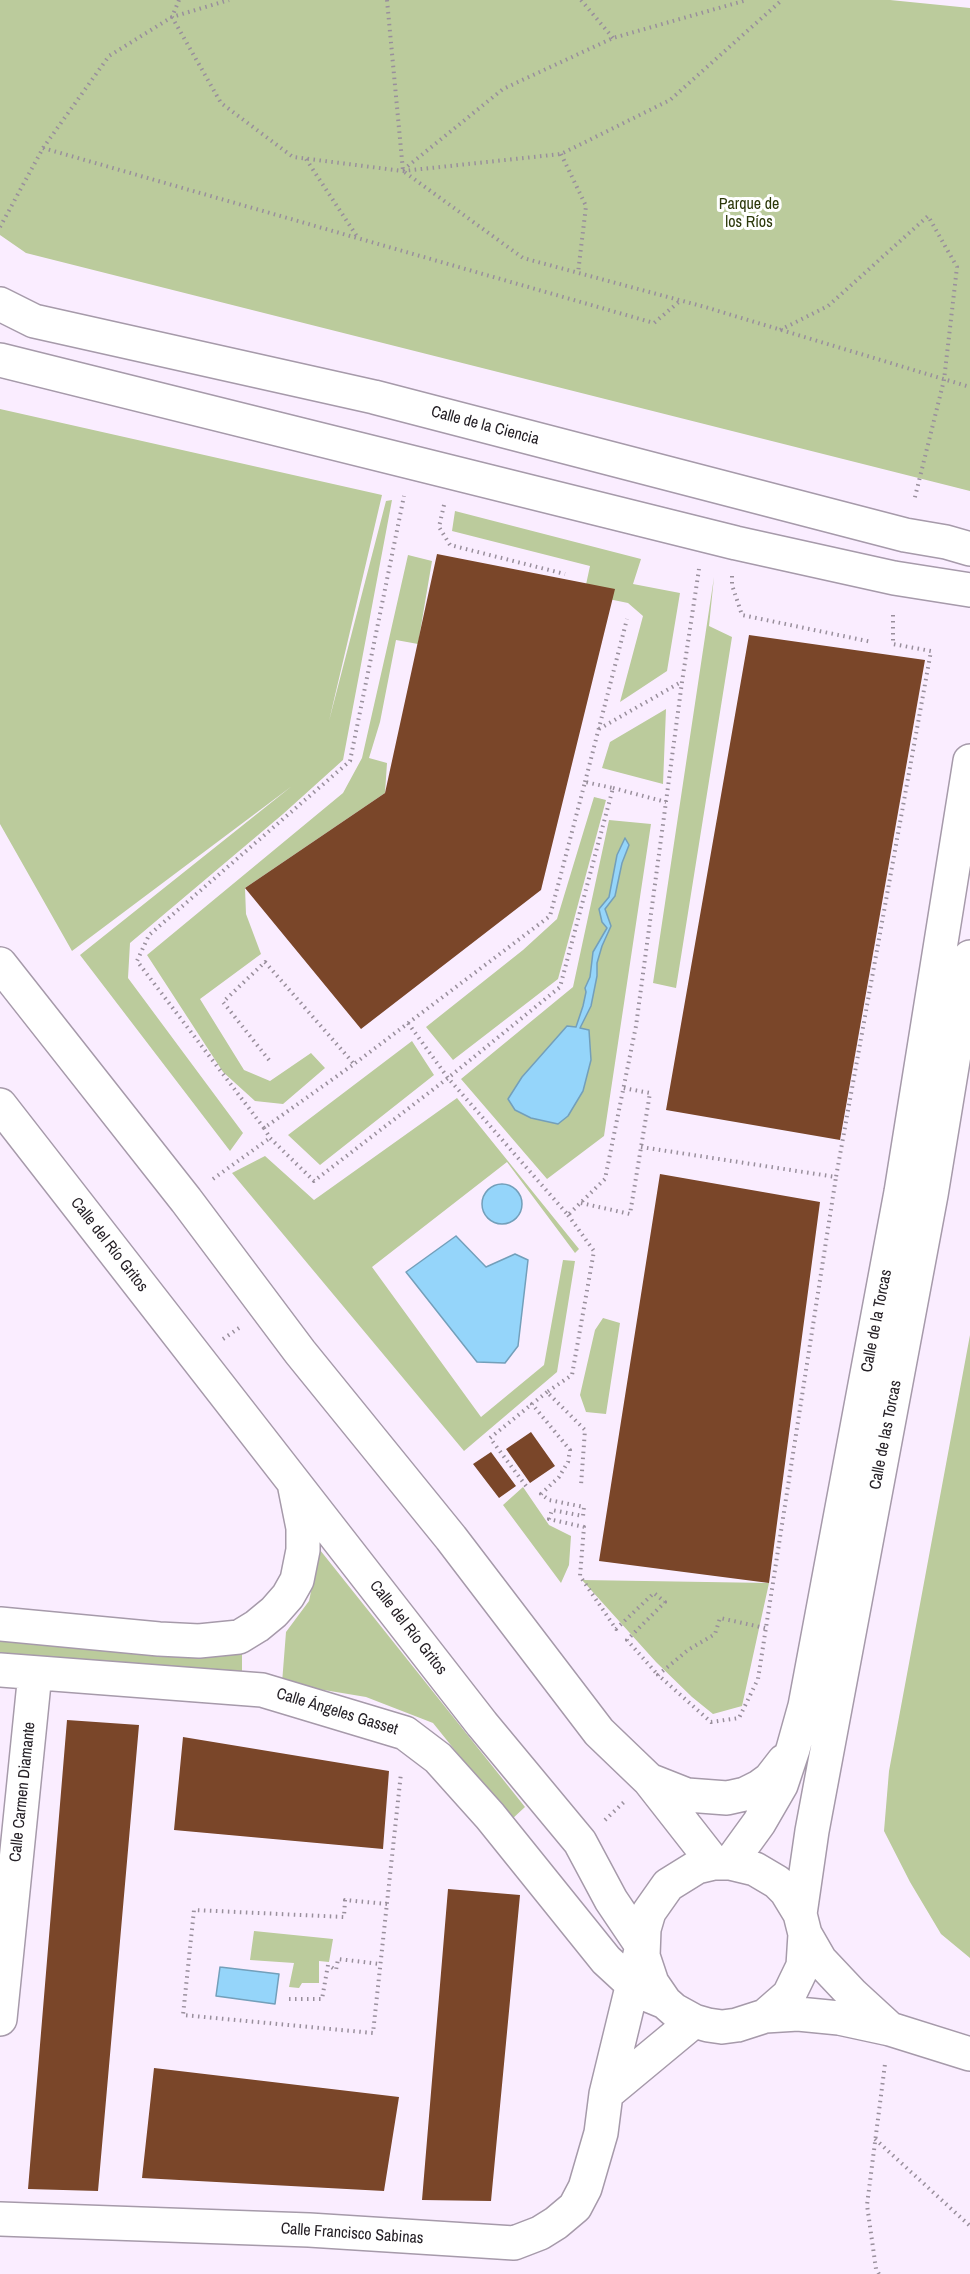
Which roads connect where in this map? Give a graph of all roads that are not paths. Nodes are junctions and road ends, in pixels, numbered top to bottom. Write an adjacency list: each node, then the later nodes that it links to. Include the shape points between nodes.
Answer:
1 (0, 304): 3 (street, Calle de la Ciencia, via 34,321 374,397)
2 (0, 360): 4 (street, via 736,543 894,578)
3 (970, 549)
4 (970, 590)
5 (970, 761): 13 (street, Calle de la Torcas, via 901,1192 805,1706)
6 (970, 957): 16 (street, Calle de las Torcas, via 931,1195 812,1831)
7 (0, 964): 14 (street, via 599,1732)
8 (0, 1106): 9 (street, Calle del Río Gritos)
9 (293, 1480): 10 (street, via 303,1528 297,1580 274,1612 239,1636 169,1640); 17 (street, Calle del Río Gritos, via 482,1724 580,1842 611,1900)
10 (0, 1624)
11 (0, 1670): 12 (street, Calle Ángeles Gasset)
12 (35, 1673): 18 (street, Calle Ángeles Gasset, via 262,1690 405,1733 438,1758 606,1960); 21 (street, Calle Carmen Diamante)
13 (793, 1749): 14 (street, via 770,1779 745,1794 727,1798 687,1795); 15 (street, Calle de la Torcas, via 771,1803)
14 (649, 1780): 15 (street)
15 (722, 1863): 16 (street, via 755,1869 772,1879 786,1891); 17 (street, via 698,1867 668,1885 649,1912)
16 (802, 1924): 20 (street, via 803,1966 797,1981 789,1995); 23 (street, via 820,1960)
17 (642, 1946): 18 (street); 19 (street, via 648,1974)
18 (632, 1984): 19 (street, Calle Ángeles Gasset); 25 (street)
19 (665, 2002): 22 (street)
20 (765, 2016): 22 (street, via 723,2027); 23 (street, via 839,2018)
21 (0, 2019)
22 (694, 2021): 25 (street)
23 (890, 2029): 24 (street)
24 (970, 2054)
25 (606, 2094): 26 (street, Calle Francisco Sabinas, via 601,2133 585,2188 575,2207 540,2233 514,2243 309,2230)
26 (0, 2219)

